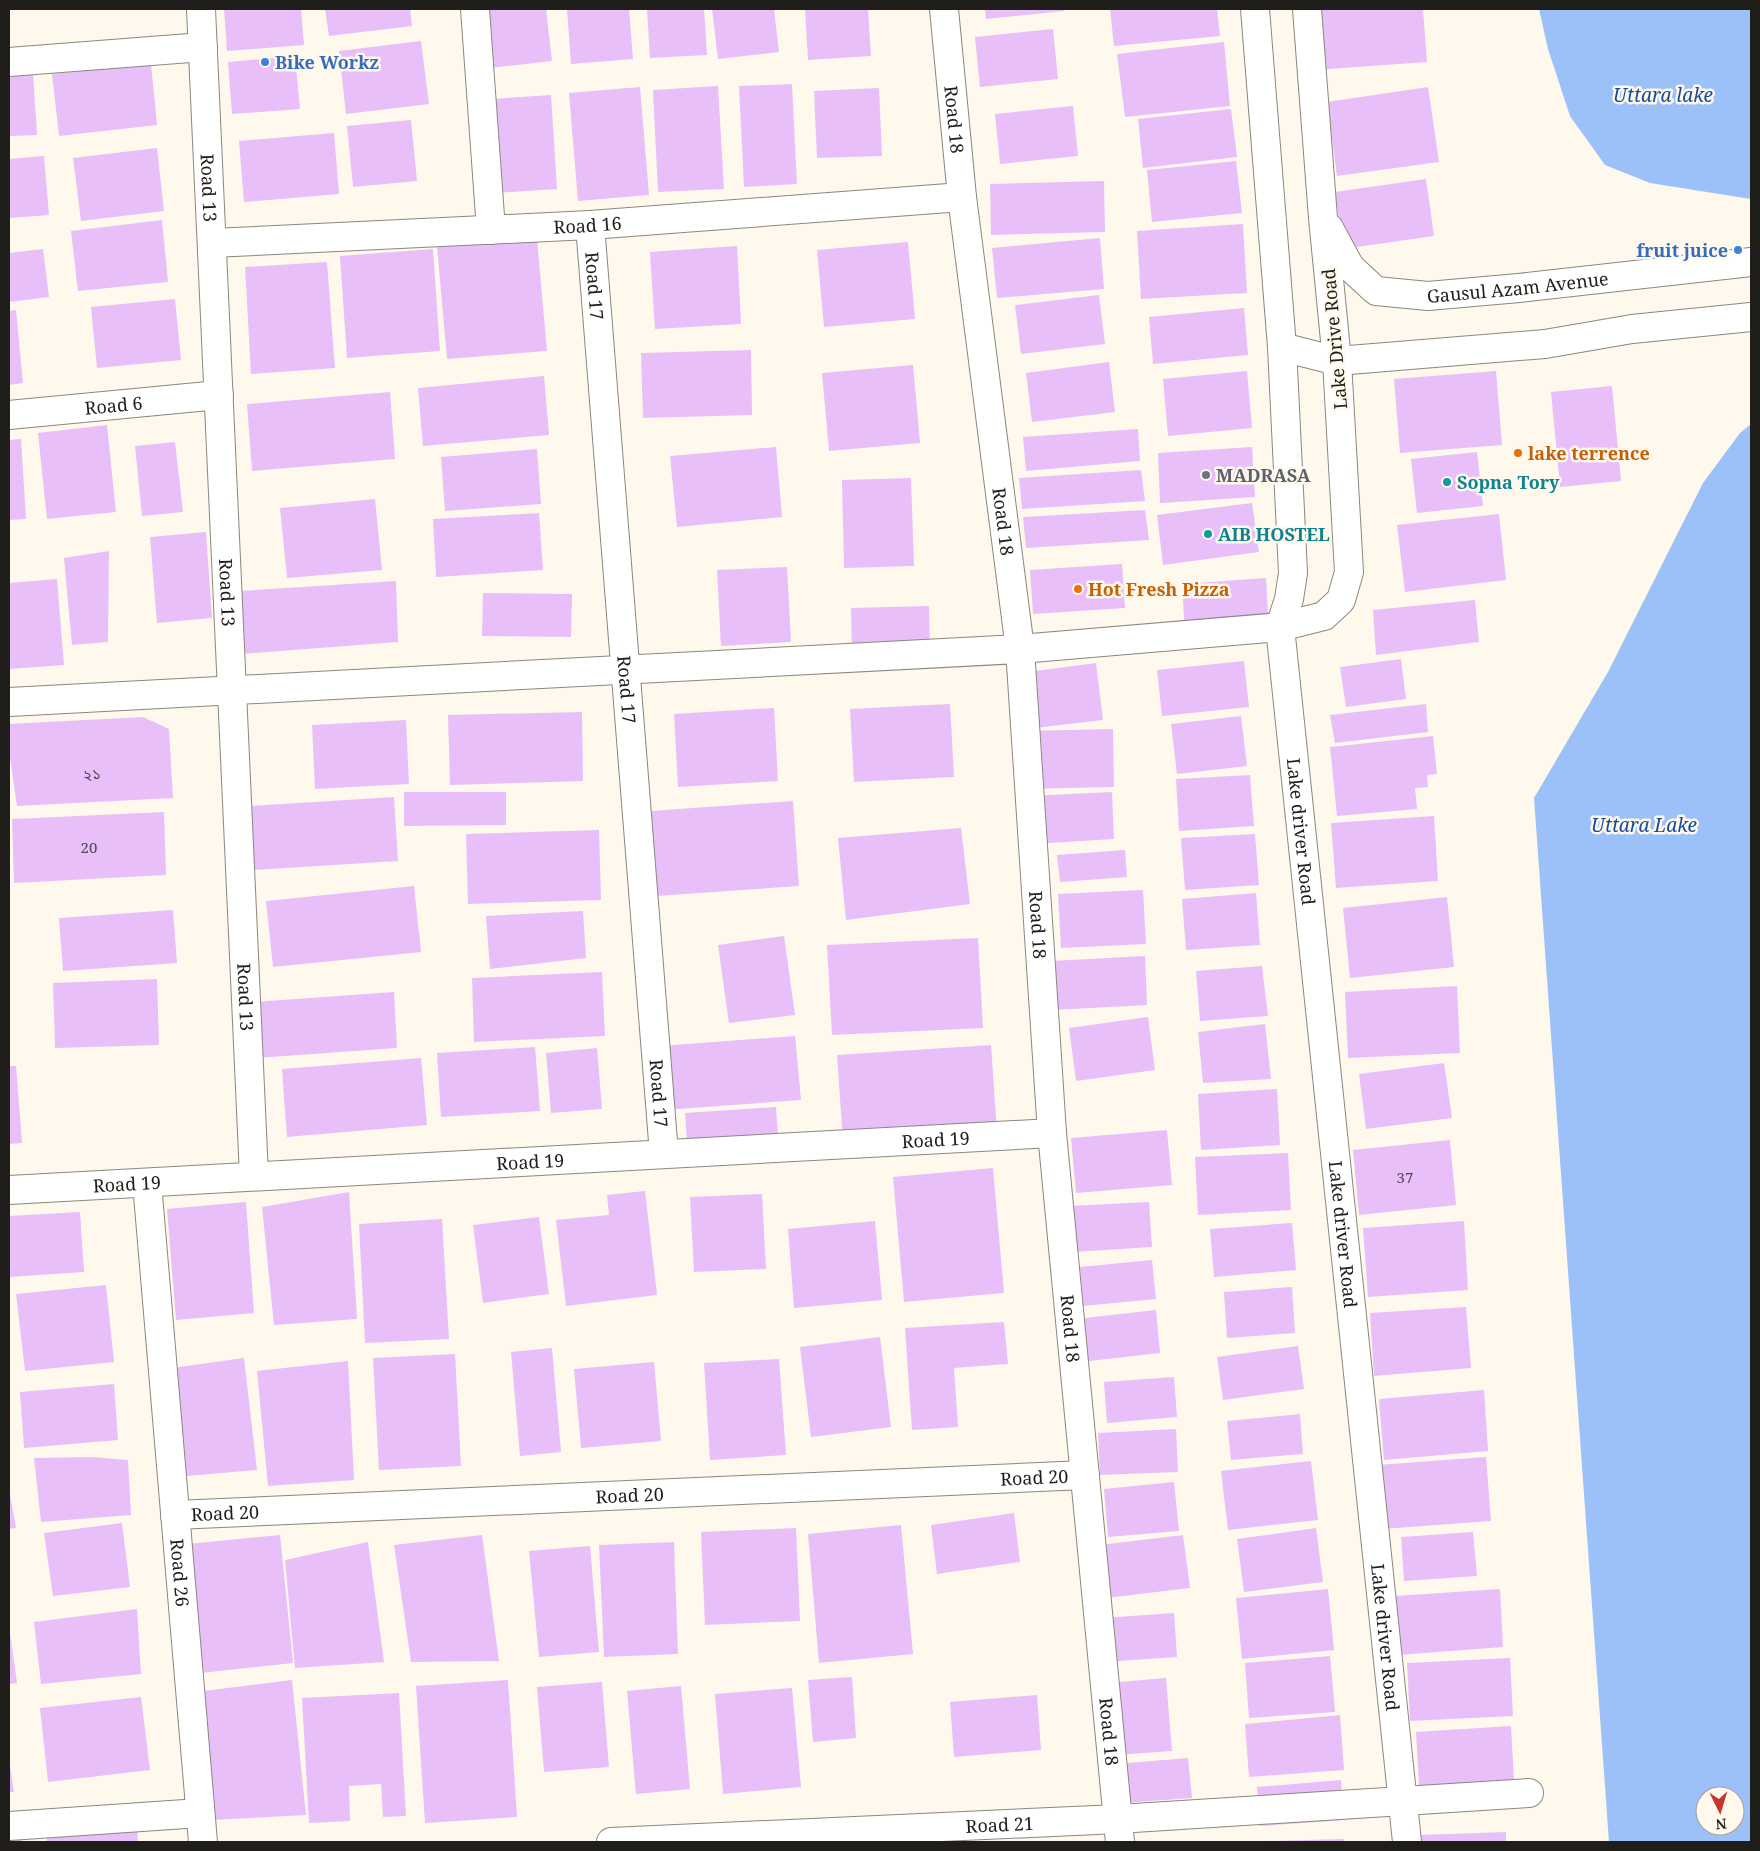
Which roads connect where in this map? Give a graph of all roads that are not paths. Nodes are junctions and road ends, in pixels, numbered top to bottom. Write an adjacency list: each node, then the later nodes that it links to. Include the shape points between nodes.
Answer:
1 (201, 9): 6 (street, Road 13)
2 (475, 9): 11 (street)
3 (944, 9): 8 (street, Road 18)
4 (1255, 9): 15 (street)
5 (1307, 9): 9 (street, Lake Drive Road)
6 (203, 47): 7 (street); 12 (street, Road 13)
7 (9, 62)
8 (962, 197): 10 (street, Road 16); 20 (street, Road 18)
9 (1323, 218): 13 (street, Gausul Azam Avenue, via 1350,267 1376,291 1437,295); 16 (street, Lake Drive Road)
10 (590, 225): 11 (street, Road 16); 21 (street, Road 17)
11 (491, 230): 12 (street, Road 16)
12 (212, 243): 17 (street, Road 13)
13 (1751, 262)
14 (1751, 317): 16 (street, via 1632,330 1545,344)
15 (1282, 347): 16 (street); 19 (street, via 1293,573)
16 (1338, 361): 19 (street, Lake Drive Road, via 1350,572 1341,600 1324,616)
17 (219, 395): 18 (street, Road 6); 22 (street, Road 13)
18 (9, 415)
19 (1280, 627): 20 (street, Lake Drive Road); 32 (street, Lake driver Road)
20 (1020, 649): 21 (street, Lake Drive Road); 24 (street, Road 18)
21 (626, 670): 22 (street, Lake Drive Road); 25 (street, Road 17)
22 (232, 691): 23 (street, Lake Drive Road); 26 (street, Road 13)
23 (9, 702)
24 (1052, 1134): 25 (street, Road 19); 29 (street, Road 18)
25 (664, 1154): 26 (street, Road 19)
26 (254, 1176): 27 (street, Road 19)
27 (147, 1183): 28 (street, Road 19); 30 (street, Road 26)
28 (9, 1190)
29 (1085, 1475): 30 (street, Road 20); 35 (street, Road 18)
30 (175, 1515): 33 (street, Road 26)
31 (1529, 1793): 32 (street, Road 21)
32 (1404, 1802): 35 (street, Road 21); 38 (street, Lake driver Road)
33 (200, 1813): 34 (street); 36 (street, Road 26)
34 (9, 1826)
35 (1119, 1831): 37 (street, Road 21)
36 (203, 1842)
37 (611, 1842)
38 (1407, 1842)

